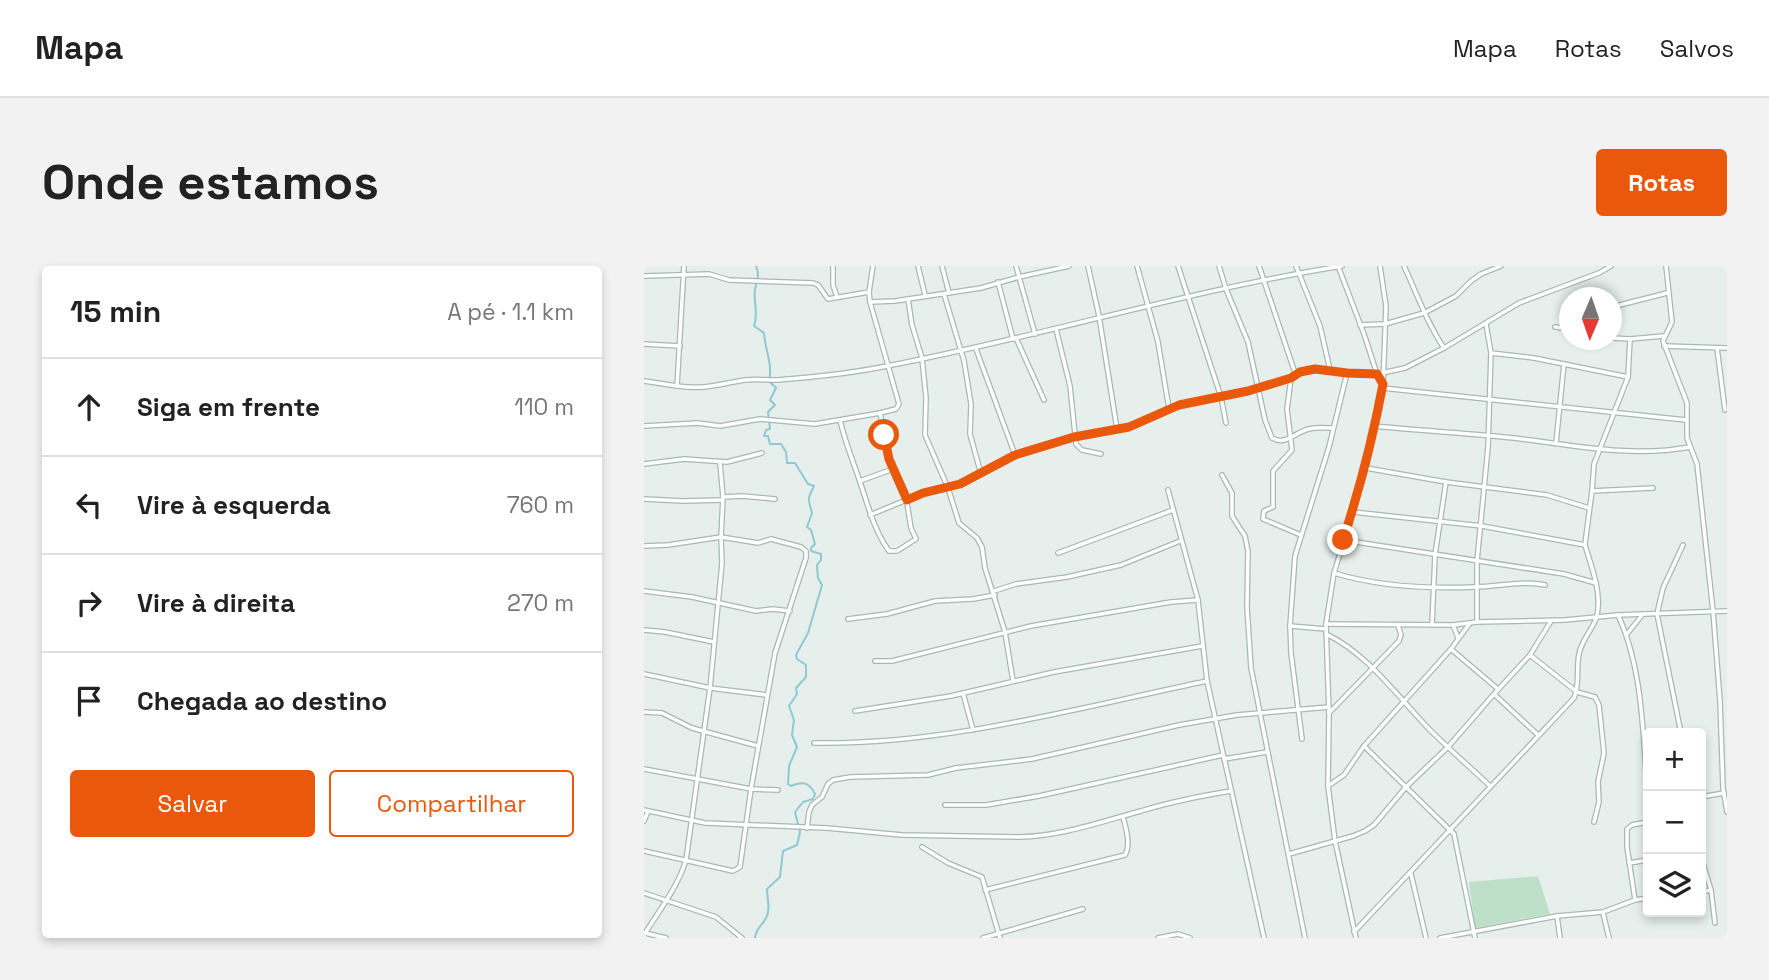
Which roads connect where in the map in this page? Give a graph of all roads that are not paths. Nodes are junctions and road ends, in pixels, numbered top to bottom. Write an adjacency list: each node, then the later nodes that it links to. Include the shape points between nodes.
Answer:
1 (684, 266): 23 (street)
2 (833, 266): 32 (street)
3 (873, 266): 28 (street)
4 (918, 266): 31 (street)
5 (942, 266): 29 (street)
6 (1016, 266): 24 (street)
7 (1069, 266): 20 (street)
8 (1088, 266): 39 (street)
9 (1137, 266): 37 (street)
10 (1178, 266): 33 (street)
11 (1219, 266): 27 (street)
12 (1259, 266): 25 (street)
13 (1296, 266): 21 (street)
14 (1339, 266): 21 (street); 42 (street)
15 (1380, 266): 40 (street)
16 (1404, 266): 38 (street)
17 (1501, 266): 38 (street, via 1481,274 1457,296)
18 (1611, 266): 41 (street, via 1519,303)
19 (1666, 266): 30 (street)
20 (1053, 268): 24 (street)
21 (1298, 274): 25 (street); 63 (street, via 1320,326)
22 (644, 276): 23 (street)
23 (684, 276): 32 (street, via 813,283 825,297); 52 (street)
24 (1019, 276): 26 (street); 46 (street)
25 (1263, 281): 27 (street); 67 (street)
26 (998, 282): 29 (street); 48 (street)
27 (1226, 289): 33 (street); 72 (street, via 1248,342)
28 (869, 292): 32 (street); 35 (street)
29 (946, 293): 31 (street); 58 (street)
30 (1668, 293): 36 (street); 47 (street, via 1672,321)
31 (925, 295): 34 (street)
32 (837, 297)
33 (1188, 297): 37 (street); 73 (street)
34 (908, 299): 35 (street); 60 (street)
35 (870, 302): 62 (street)
36 (1622, 304)
37 (1146, 305): 39 (street); 77 (street, via 1160,352)
38 (1424, 313): 40 (street); 54 (street)
39 (1100, 316): 45 (street); 87 (street)
40 (1385, 324): 42 (street); 65 (street)
41 (1486, 324): 54 (street); 59 (street)
42 (1360, 325): 66 (street)
43 (1555, 327): 44 (street)
44 (1559, 328)
45 (1056, 329): 46 (street); 89 (street, via 1070,386)
46 (1035, 334): 48 (street)
47 (1664, 336): 50 (street); 53 (street)
48 (1014, 339): 57 (street); 75 (street)
49 (1622, 339): 50 (street)
50 (1630, 339): 68 (street)
51 (644, 344): 52 (street)
52 (680, 346): 70 (street)
53 (1664, 346): 55 (street); 82 (street, via 1687,403)
54 (1444, 348): 65 (street)
55 (1717, 348): 56 (street); 78 (street)
56 (1727, 348)
57 (976, 349): 58 (street); 96 (street)
58 (960, 351): 60 (street); 101 (street, via 971,404 970,434)
59 (1491, 353): 61 (street); 74 (street)
60 (922, 358): 62 (street); 106 (street, via 925,435)
61 (1564, 364): 68 (street); 76 (street)
62 (888, 366): 70 (street, via 745,380 712,388); 79 (street, via 899,404)
63 (1329, 370): 64 (street); 67 (street)
64 (1347, 373): 66 (street); 86 (street)
65 (1384, 373): 66 (street); 71 (street)
66 (1377, 374): 71 (street)
67 (1293, 376): 72 (street); 90 (street, via 1287,409)
68 (1628, 377): 80 (street)
69 (644, 381): 70 (street)
70 (677, 386)
71 (1383, 386): 74 (street); 85 (street)
72 (1259, 387): 73 (street); 90 (street, via 1272,438)
73 (1221, 397): 77 (street); 83 (street)
74 (1489, 398): 76 (street); 88 (street)
75 (1044, 400)
76 (1560, 407): 80 (street); 91 (street)
77 (1169, 409): 87 (street)
78 (1725, 410)
79 (880, 413): 81 (street); 100 (street)
80 (1615, 414): 82 (street); 93 (street)
81 (840, 420): 84 (street); 103 (street)
82 (1686, 420): 92 (street)
83 (1226, 423)
84 (644, 426)
85 (1376, 426): 88 (street); 99 (street)
86 (1334, 428): 90 (street, via 1308,429); 120 (street)
87 (1117, 429): 89 (street)
88 (1488, 435): 91 (street); 105 (street)
89 (1074, 437): 95 (street, via 1082,450); 96 (street)
90 (1292, 438): 120 (street, via 1293,450 1273,471 1273,507 1264,511 1264,519)
91 (1556, 443): 93 (street)
92 (1690, 447): 93 (street); 140 (street, via 1697,464)
93 (1598, 451): 109 (street)
94 (762, 453): 97 (street)
95 (1101, 453)
96 (1015, 455): 101 (street)
97 (720, 463): 98 (street, via 684,459); 110 (street)
98 (644, 464)
99 (1366, 468): 104 (street); 116 (street)
100 (893, 469): 103 (street); 113 (street)
101 (981, 474): 106 (street)
102 (1222, 475): 180 (street, via 1231,493 1231,516 1245,536 1248,551 1248,641)
103 (860, 481): 117 (street)
104 (1446, 482): 105 (street); 118 (street)
105 (1483, 486): 114 (street, via 1547,495); 119 (street)
106 (948, 488): 113 (street); 136 (street, via 959,523 982,547)
107 (1653, 488): 109 (street)
108 (1168, 490): 115 (street)
109 (1592, 491): 114 (street)
110 (723, 498): 111 (street); 112 (street); 121 (street)
111 (644, 499)
112 (775, 499)
113 (907, 500): 117 (street); 117 (street, via 916,539 897,551 889,551)
114 (1589, 508): 124 (street)
115 (1173, 510): 123 (street); 127 (street)
116 (1353, 512): 118 (street); 122 (street)
117 (870, 514)
118 (1441, 522): 119 (street); 128 (street)
119 (1482, 526): 124 (street); 129 (street)
120 (1301, 535): 153 (street)
121 (721, 537): 126 (street); 138 (street); 139 (street, via 758,543 778,539 806,551)
122 (1343, 540): 128 (street); 130 (street)
123 (1181, 541): 136 (street, via 1121,565 1016,584); 137 (street)
124 (1585, 545): 131 (street)
125 (1683, 545): 143 (street)
126 (644, 546)
127 (1058, 552)
128 (1435, 555): 129 (street); 134 (street)
129 (1477, 561): 131 (street); 133 (street)
130 (1334, 573): 134 (street, via 1369,582); 154 (street)
131 (1596, 583): 145 (street)
132 (1545, 585): 133 (street)
133 (1476, 587): 134 (street); 148 (street)
134 (1432, 588): 151 (street)
135 (644, 591): 138 (street)
136 (994, 593): 146 (street); 156 (street)
137 (1198, 600): 156 (street); 161 (street)
138 (717, 602): 139 (street, via 756,611); 160 (street)
139 (790, 611): 174 (street)
140 (1713, 611): 141 (street); 143 (street); 200 (street)
141 (1727, 611)
142 (1644, 614): 143 (street); 144 (street); 158 (street)
143 (1657, 614): 183 (street)
144 (1618, 615): 145 (street); 158 (street)
145 (1597, 617): 147 (street); 171 (street, via 1578,656)
146 (848, 620)
147 (1550, 621): 148 (street); 163 (street)
148 (1477, 622): 149 (street)
149 (1470, 623): 152 (street); 159 (street)
150 (1398, 625): 151 (street); 154 (street); 165 (street, via 1399,640)
151 (1432, 625): 152 (street)
152 (1453, 625): 159 (street)
153 (1290, 626): 154 (street); 177 (street)
154 (1326, 626): 157 (street)
155 (644, 630): 160 (street)
156 (1005, 632): 164 (street, via 900,659); 167 (street)
157 (1326, 634): 165 (street); 176 (street)
158 (1627, 634): 203 (street, via 1640,708)
159 (1458, 638): 162 (street)
160 (714, 642): 169 (street)
161 (1202, 646): 167 (street); 168 (street)
162 (1451, 649): 170 (street); 175 (street)
163 (1530, 655): 170 (street); 171 (street)
164 (874, 661)
165 (1373, 669): 175 (street); 181 (street)
166 (644, 674): 169 (street)
167 (1013, 681): 172 (street)
168 (1207, 681): 182 (street); 185 (street)
169 (710, 688): 174 (street); 184 (street)
170 (1498, 689): 173 (street)
171 (1577, 692): 186 (street); 212 (street, via 1595,697 1601,716 1603,765)
172 (963, 693): 178 (street); 185 (street)
173 (1493, 694): 186 (street); 191 (street)
174 (767, 695): 189 (street)
175 (1404, 701): 190 (street); 191 (street)
176 (1329, 707): 177 (street); 181 (street)
177 (1298, 708): 180 (street); 187 (street)
178 (855, 711)
179 (644, 712): 184 (street, via 662,713)
180 (1261, 712): 182 (street); 192 (street)
181 (1329, 714): 196 (street)
182 (1214, 719): 193 (street); 214 (street, via 1032,759 928,775 833,780 809,812)
183 (1680, 728)
184 (705, 730): 189 (street); 195 (street)
185 (973, 730): 188 (street, via 891,741)
186 (1538, 735): 197 (street)
187 (1302, 739)
188 (814, 743)
189 (758, 746): 199 (street)
190 (1364, 746): 196 (street, via 1344,775); 198 (street)
191 (1448, 747): 197 (street); 198 (street)
192 (1267, 752): 193 (street); 219 (street)
193 (1223, 757): 202 (street); 205 (street, via 986,805)
194 (644, 768): 195 (street)
195 (697, 780): 199 (street); 209 (street)
196 (1328, 786): 216 (street)
197 (1490, 786): 215 (street)
198 (1406, 787): 215 (street); 216 (street, via 1366,831)
199 (751, 789): 201 (street); 213 (street)
200 (1725, 789): 204 (street); 207 (street)
201 (778, 790)
202 (1231, 791): 208 (street); 245 (street)
203 (1647, 791)
204 (1706, 795)
205 (946, 805)
206 (646, 810): 209 (street); 210 (street)
207 (1727, 812)
208 (1124, 817): 214 (street, via 1038,837); 225 (street, via 1125,855)
209 (691, 819): 213 (street); 220 (street)
210 (644, 821)
211 (1643, 821): 222 (street, via 1627,829)
212 (1594, 822)
213 (747, 826): 214 (street); 220 (street, via 738,870)
214 (807, 828)
215 (1449, 829): 223 (street); 236 (street, via 1457,841)
216 (1335, 841): 219 (street); 237 (street)
217 (922, 847): 225 (street, via 982,877)
218 (644, 851): 220 (street)
219 (1289, 853): 246 (street)
220 (686, 860): 229 (street)
221 (1643, 861): 222 (street)
222 (1629, 863): 231 (street)
223 (1411, 874): 237 (street); 248 (street)
224 (1706, 875): 226 (street)
225 (985, 890): 239 (street)
226 (1710, 890): 227 (street); 235 (street)
227 (1706, 891)
228 (644, 893): 229 (street)
229 (667, 899): 238 (street); 241 (street, via 716,917)
230 (1643, 899): 231 (street)
231 (1634, 900): 233 (street)
232 (1083, 909): 239 (street)
233 (1603, 912): 234 (street); 252 (street)
234 (1557, 916): 236 (street); 251 (street)
235 (1716, 923)
236 (1474, 931): 249 (street); 250 (street)
237 (1354, 932): 247 (street)
238 (644, 934): 240 (street)
239 (999, 936): 242 (street)
240 (666, 938)
241 (742, 938)
242 (983, 938)
243 (1158, 938): 244 (street, via 1178,934)
244 (1190, 938)
245 (1264, 938)
246 (1306, 938)
247 (1356, 938)
248 (1426, 938)
249 (1440, 938)
250 (1475, 938)
251 (1560, 938)
252 (1609, 938)

